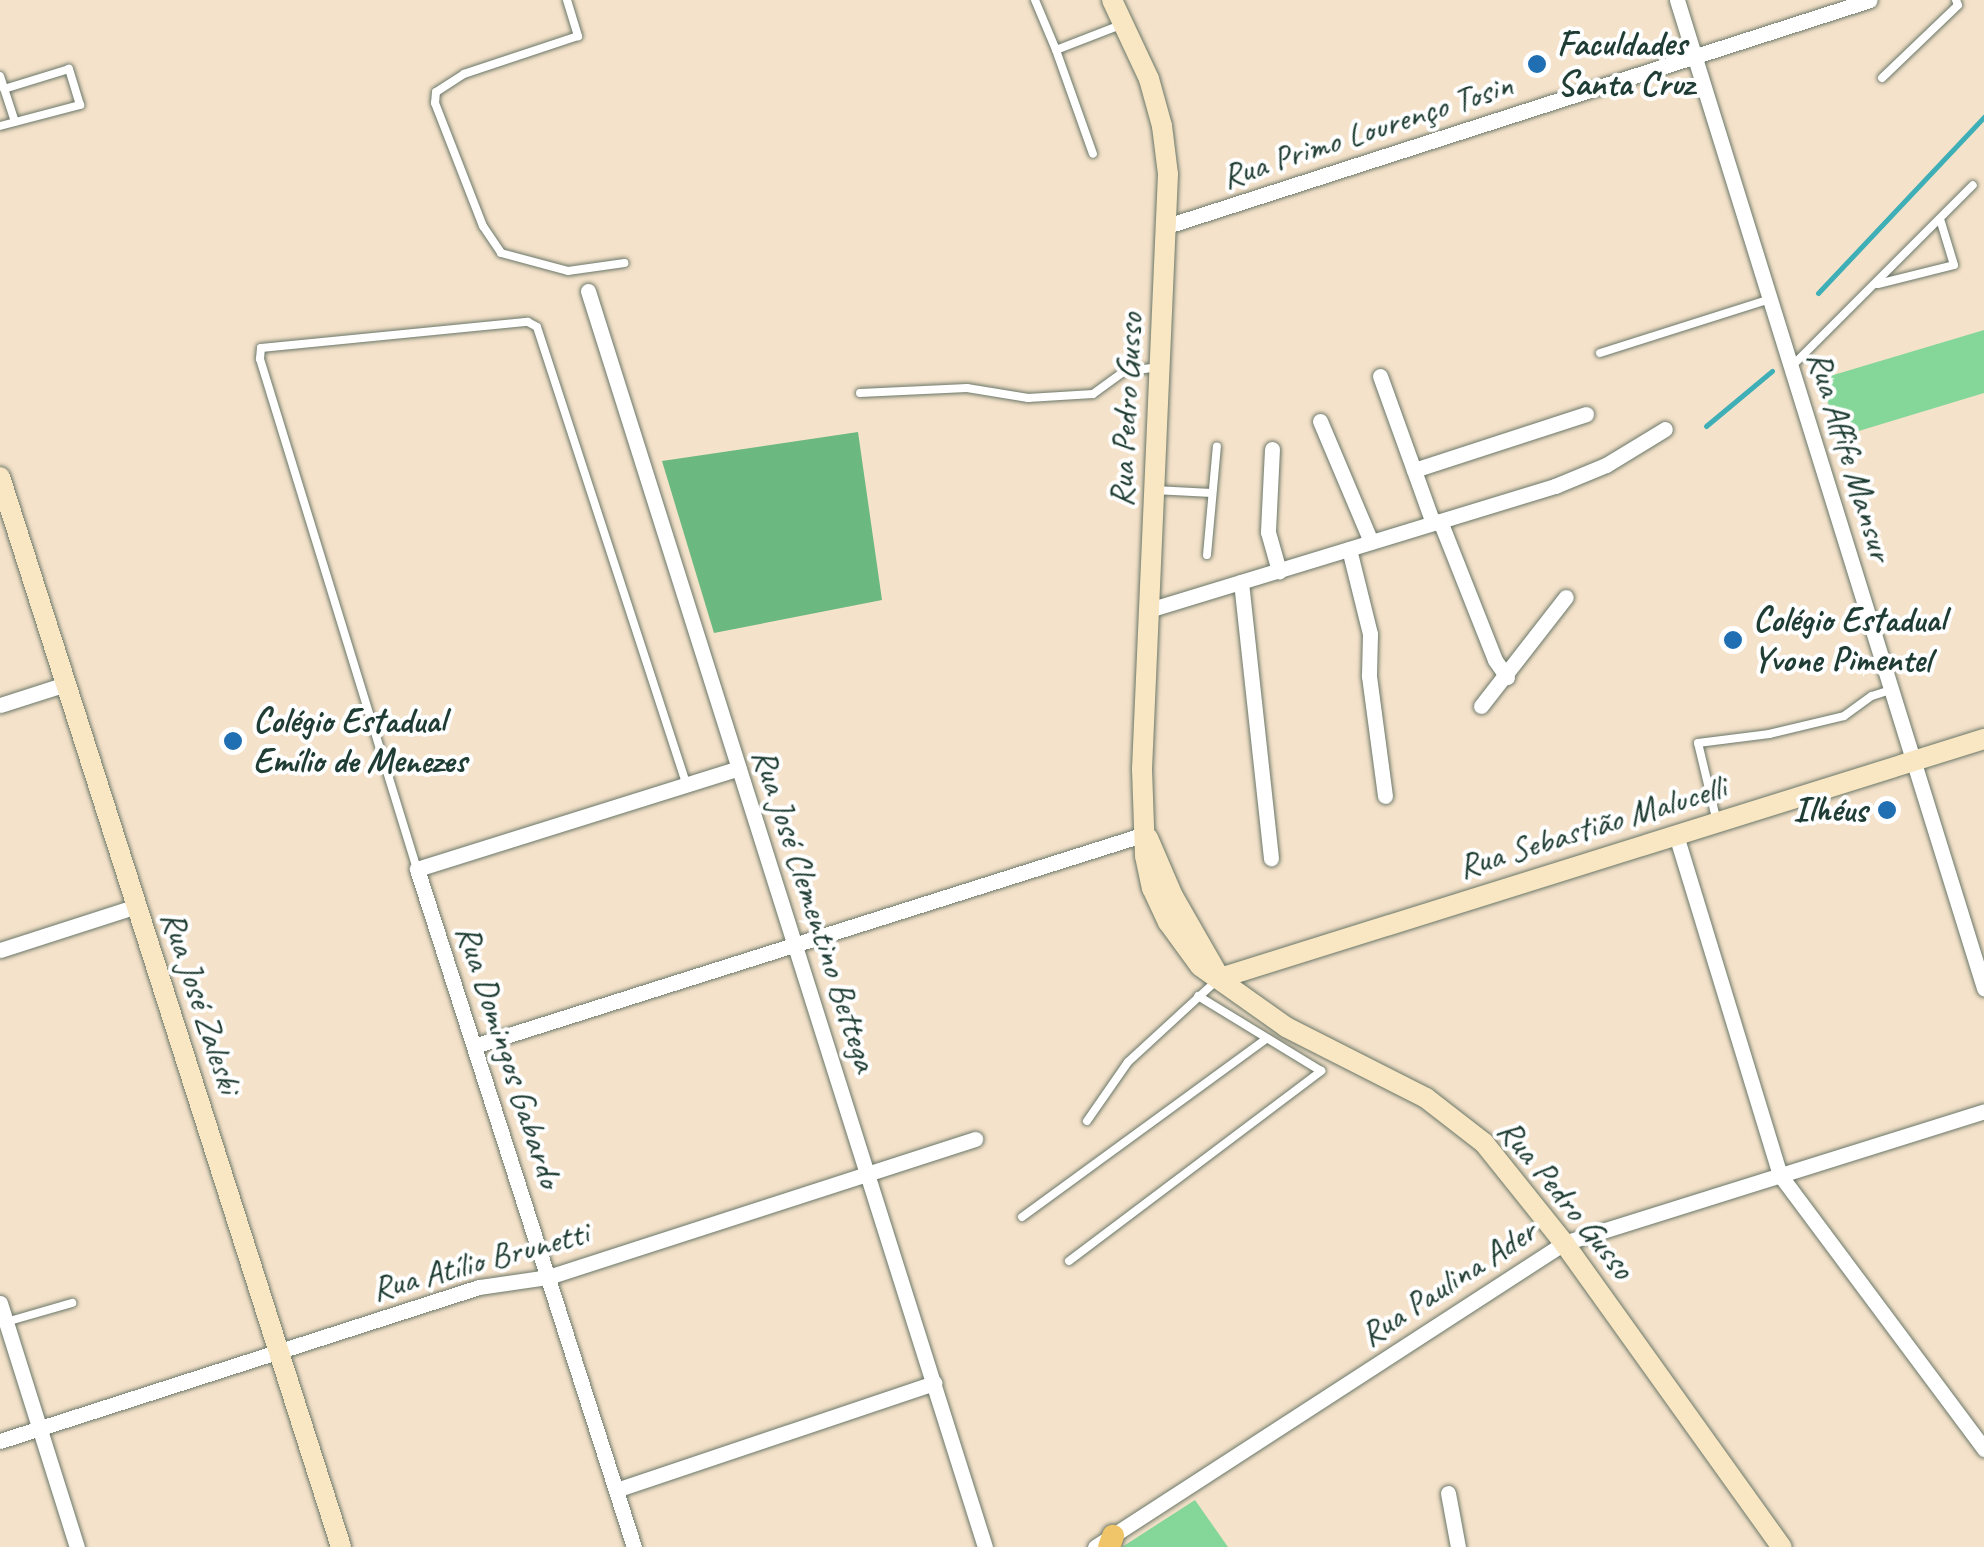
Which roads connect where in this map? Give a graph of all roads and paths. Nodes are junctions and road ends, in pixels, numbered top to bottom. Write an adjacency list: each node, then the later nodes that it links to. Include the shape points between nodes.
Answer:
1 (567, 0): 19 (lane, via 578,36 464,74 436,92 435,104 483,226 501,253 568,271)
2 (1035, 0): 8 (lane)
3 (1112, 0): 7 (street, Rua Pedro Gusso)
4 (1676, 0): 9 (street, Rua Affife Mansur)
5 (1870, 0): 9 (street, Rua Primo Lourenço Tosin)
6 (1956, 0): 11 (lane)
7 (1125, 24): 8 (lane); 18 (street, Rua Pedro Gusso, via 1162,126)
8 (1056, 50): 15 (lane)
9 (1694, 57): 18 (street, Rua Primo Lourenço Tosin); 22 (street, Rua Affife Mansur)
10 (0, 76): 12 (lane)
11 (1882, 78)
12 (4, 89): 13 (lane); 13 (lane, via 70,70 80,105)
13 (15, 122): 14 (lane)
14 (0, 126)
15 (1093, 154)
16 (1973, 185): 17 (lane)
17 (1940, 218): 20 (lane); 20 (lane, via 1954,264)
18 (1167, 226): 24 (street, Rua Pedro Gusso)
19 (624, 263)
20 (1874, 285): 25 (lane)
21 (588, 291): 52 (street, Rua José Clementino Bettega)
22 (1770, 299): 23 (lane); 25 (street, Rua Affife Mansur)
23 (1600, 354)
24 (1160, 366): 27 (lane, via 1123,372 1093,394 1028,398 967,388); 35 (street, Rua Pedro Gusso)
25 (1791, 367): 47 (street, Rua Affife Mansur)
26 (1380, 376): 33 (street)
27 (860, 393)
28 (1586, 414): 33 (street)
29 (1320, 421): 38 (street)
30 (1664, 429): 37 (street, via 1582,476)
31 (1216, 446): 36 (lane)
32 (1272, 450): 41 (street, via 1268,532)
33 (1414, 470): 37 (street)
34 (0, 476): 46 (street, Rua José Zaleski)
35 (1154, 490): 36 (lane); 44 (street, Rua Pedro Gusso)
36 (1212, 493): 40 (lane)
37 (1436, 522): 38 (street); 45 (street)
38 (1372, 542): 39 (street)
39 (1349, 549): 41 (street); 54 (street, via 1370,634)
40 (1208, 554)
41 (1279, 570): 42 (street)
42 (1241, 582): 44 (street); 58 (street)
43 (1566, 597): 45 (street)
44 (1149, 610): 56 (street, Rua Pedro Gusso)
45 (1507, 677): 49 (street)
46 (66, 684): 48 (street); 60 (street, Rua José Zaleski)
47 (1891, 690): 51 (street, Rua Affife Mansur); 55 (lane, via 1844,716 1698,743)
48 (0, 705)
49 (1481, 706)
50 (1984, 738): 51 (street, Rua Sebastião Malucelli)
51 (1913, 760): 55 (street, Rua Sebastião Malucelli); 64 (street, Rua Affife Mansur)
52 (739, 768): 53 (street); 61 (street, Rua José Clementino Bettega)
53 (686, 784): 59 (street); 59 (lane, via 537,327 528,322 261,348)
54 (1385, 796)
55 (1717, 822): 57 (street, Rua Sebastião Malucelli)
56 (1145, 834): 61 (street); 63 (street, Rua Pedro Gusso)
57 (1676, 835): 63 (street, Rua Sebastião Malucelli); 74 (street)
58 (1271, 858)
59 (418, 869): 67 (street, Rua Domingos Gabardo)
60 (137, 906): 62 (street); 82 (street, Rua José Zaleski)
61 (794, 944): 67 (street); 73 (street, Rua José Clementino Bettega)
62 (0, 950)
63 (1220, 978): 65 (lane); 68 (street, Rua Pedro Gusso, via 1262,1011)
64 (1984, 988)
65 (1198, 996): 66 (lane); 71 (lane, via 1128,1062)
66 (1266, 1039): 69 (lane); 75 (lane)
67 (474, 1046): 78 (street, Rua Domingos Gabardo)
68 (1334, 1051): 69 (lane); 76 (street, Rua Pedro Gusso, via 1456,1119 1508,1169)
69 (1321, 1071): 77 (lane)
70 (1984, 1111): 74 (street, Rua Paulina Ader)
71 (1087, 1121)
72 (975, 1138): 73 (street, Rua Atílio Brunetti)
73 (867, 1174): 78 (street, Rua Atílio Brunetti); 83 (street, Rua José Clementino Bettega)
74 (1780, 1175): 76 (street, Rua Paulina Ader); 86 (street)
75 (1022, 1218)
76 (1564, 1243): 89 (street, Rua Paulina Ader); 95 (street, Rua Pedro Gusso)
77 (1069, 1261)
78 (548, 1276): 82 (street, Rua Atílio Brunetti, via 479,1287); 87 (street, Rua Domingos Gabardo)
79 (0, 1304): 81 (street)
80 (72, 1304): 81 (lane)
81 (6, 1322): 84 (street)
82 (278, 1351): 84 (street, Rua Atílio Brunetti); 91 (street, Rua José Zaleski)
83 (934, 1383): 87 (street); 93 (street, Rua José Clementino Bettega)
84 (40, 1428): 85 (street, Rua Atílio Brunetti); 90 (street)
85 (0, 1441)
86 (1984, 1450)
87 (616, 1490): 92 (street, Rua Domingos Gabardo)
88 (1448, 1492): 94 (street)
89 (1105, 1543)
90 (77, 1547)
91 (341, 1547)
92 (634, 1547)
93 (986, 1547)
94 (1458, 1547)
95 (1782, 1547)

